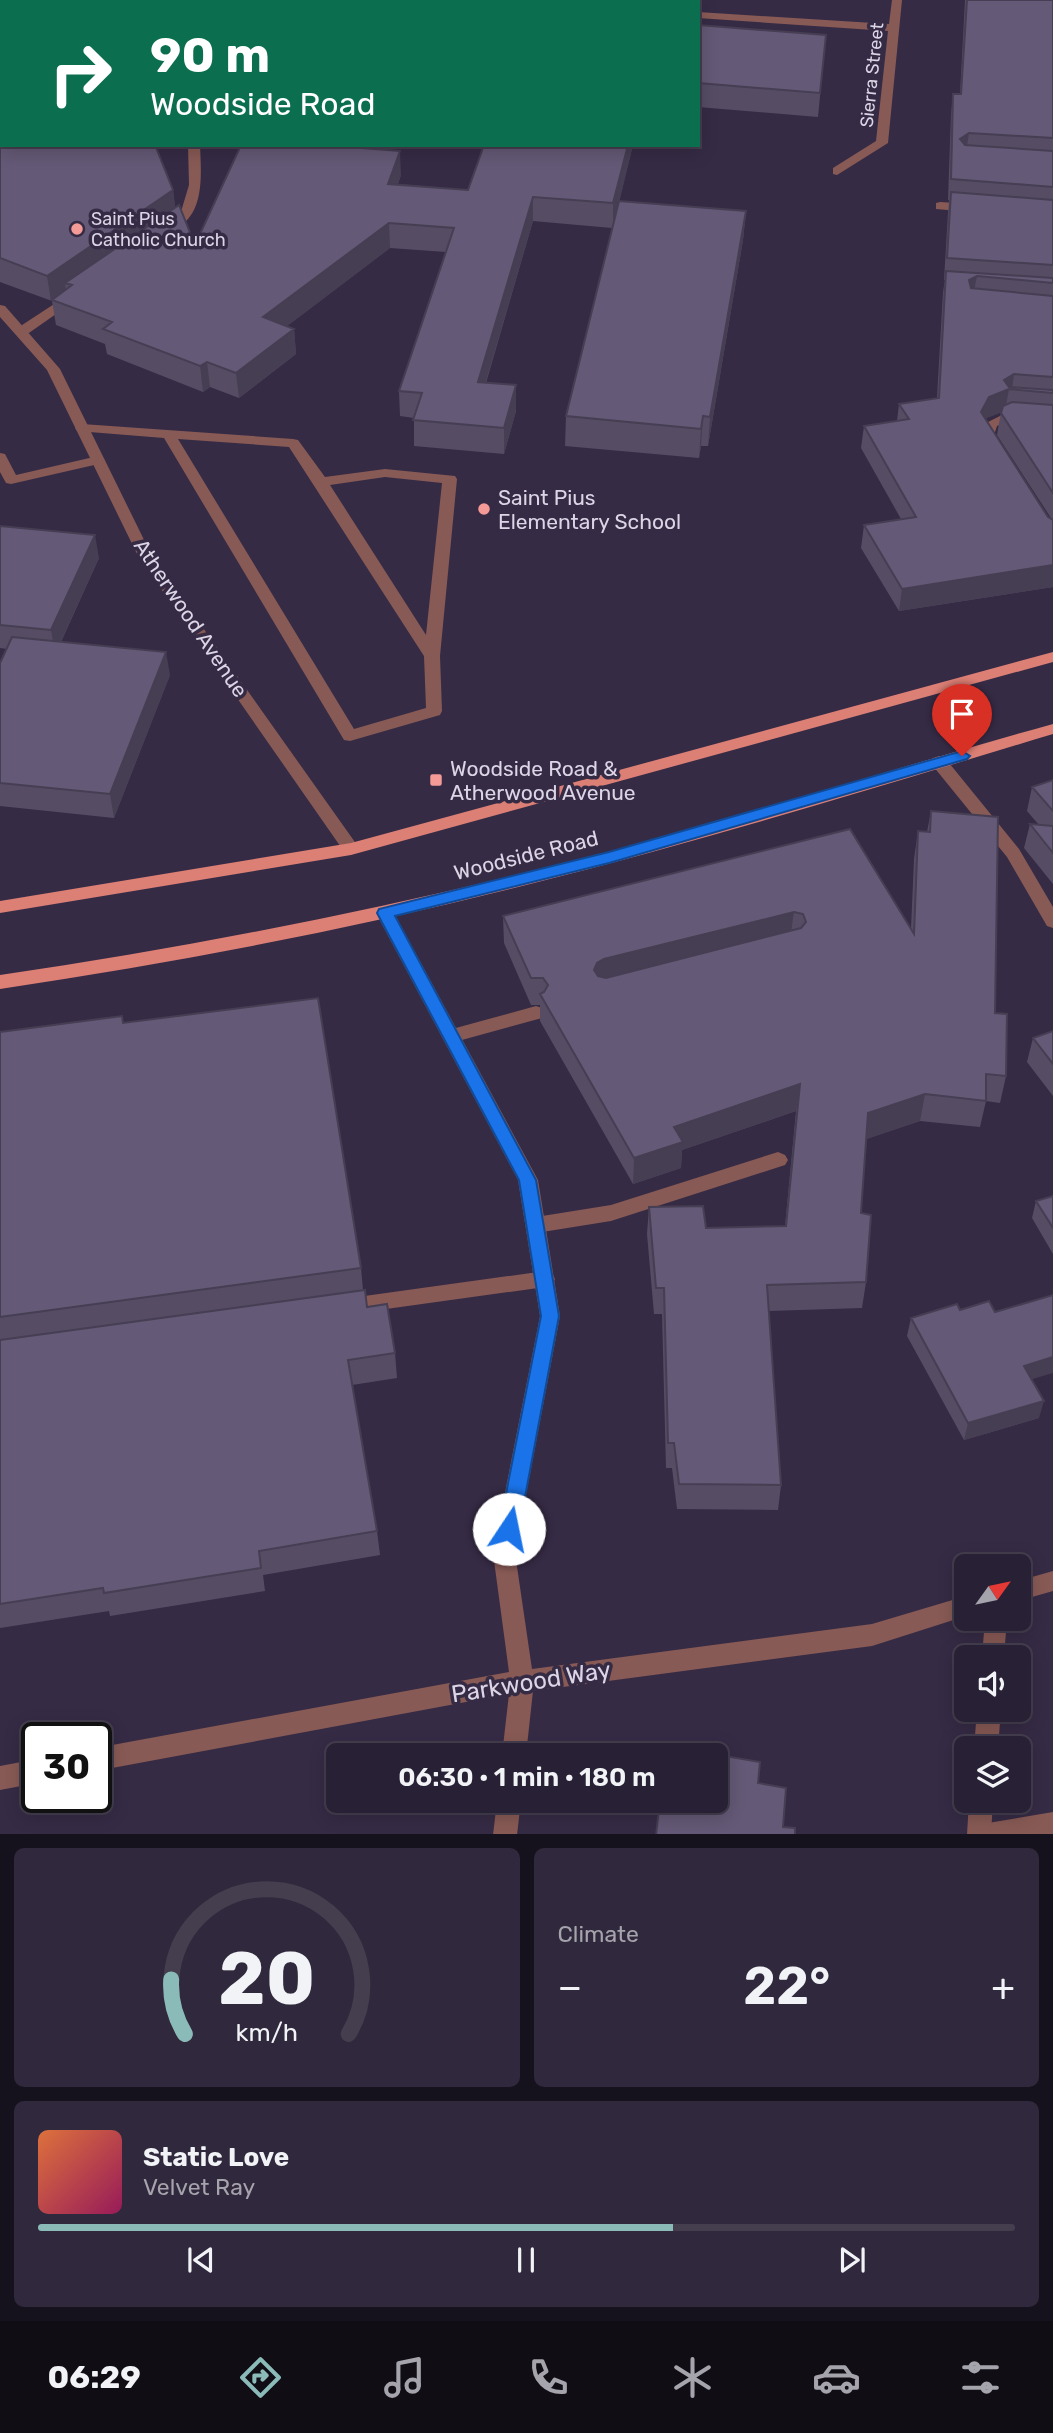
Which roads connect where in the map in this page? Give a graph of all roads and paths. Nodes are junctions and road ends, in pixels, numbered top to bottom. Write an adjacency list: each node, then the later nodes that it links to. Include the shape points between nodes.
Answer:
1 (897, 0): 3 (street, Sierra Street)
2 (700, 15): 3 (street)
3 (895, 28): 5 (street, Sierra Street, via 882,143)
4 (194, 147): 8 (street, via 195,185 186,217)
5 (837, 171)
6 (940, 206): 7 (street)
7 (990, 210)
8 (153, 240)
9 (87, 286): 11 (street)
10 (0, 309): 11 (street, Atherwood Avenue)
11 (21, 332): 15 (street, Atherwood Avenue, via 53,369)
12 (1010, 402): 13 (street)
13 (1053, 406)
14 (1053, 421): 18 (street, via 1006,417 991,424 988,435)
15 (82, 428): 16 (street); 19 (street, Atherwood Avenue)
16 (169, 435): 20 (street, via 293,443); 21 (street, via 349,736 434,711)
17 (0, 457): 19 (street, via 11,480)
18 (1002, 458)
19 (98, 460): 25 (street, Atherwood Avenue, via 145,556)
20 (321, 482): 21 (street); 21 (street, via 386,473 450,479)
21 (432, 656)
22 (1053, 657): 25 (main road)
23 (1053, 729): 24 (main road, Woodside Road)
24 (939, 762): 27 (main road, Woodside Road, via 609,858); 28 (street, via 1013,853)
25 (351, 849): 26 (main road)
26 (0, 907)
27 (385, 913): 29 (main road, Woodside Road, via 116,965); 31 (street)
28 (1053, 922)
29 (0, 982)
30 (536, 1013): 31 (street)
31 (451, 1036): 33 (street, via 528,1180)
32 (778, 1160): 33 (street, via 611,1213)
33 (536, 1225): 34 (street)
34 (545, 1279): 35 (street); 39 (street, via 550,1316 504,1553)
35 (327, 1309)
36 (1053, 1581): 37 (street)
37 (1031, 1587)
38 (954, 1610): 39 (street, Parkwood Way, via 872,1635)
39 (522, 1681): 40 (street); 41 (street, Parkwood Way)
40 (515, 1743)
41 (112, 1757)
42 (21, 1774): 43 (street)
43 (0, 1778)
44 (508, 1813): 47 (street)
45 (980, 1813): 48 (street)
46 (1053, 1824): 49 (street)
47 (505, 1834)
48 (979, 1834)
49 (994, 1834)

